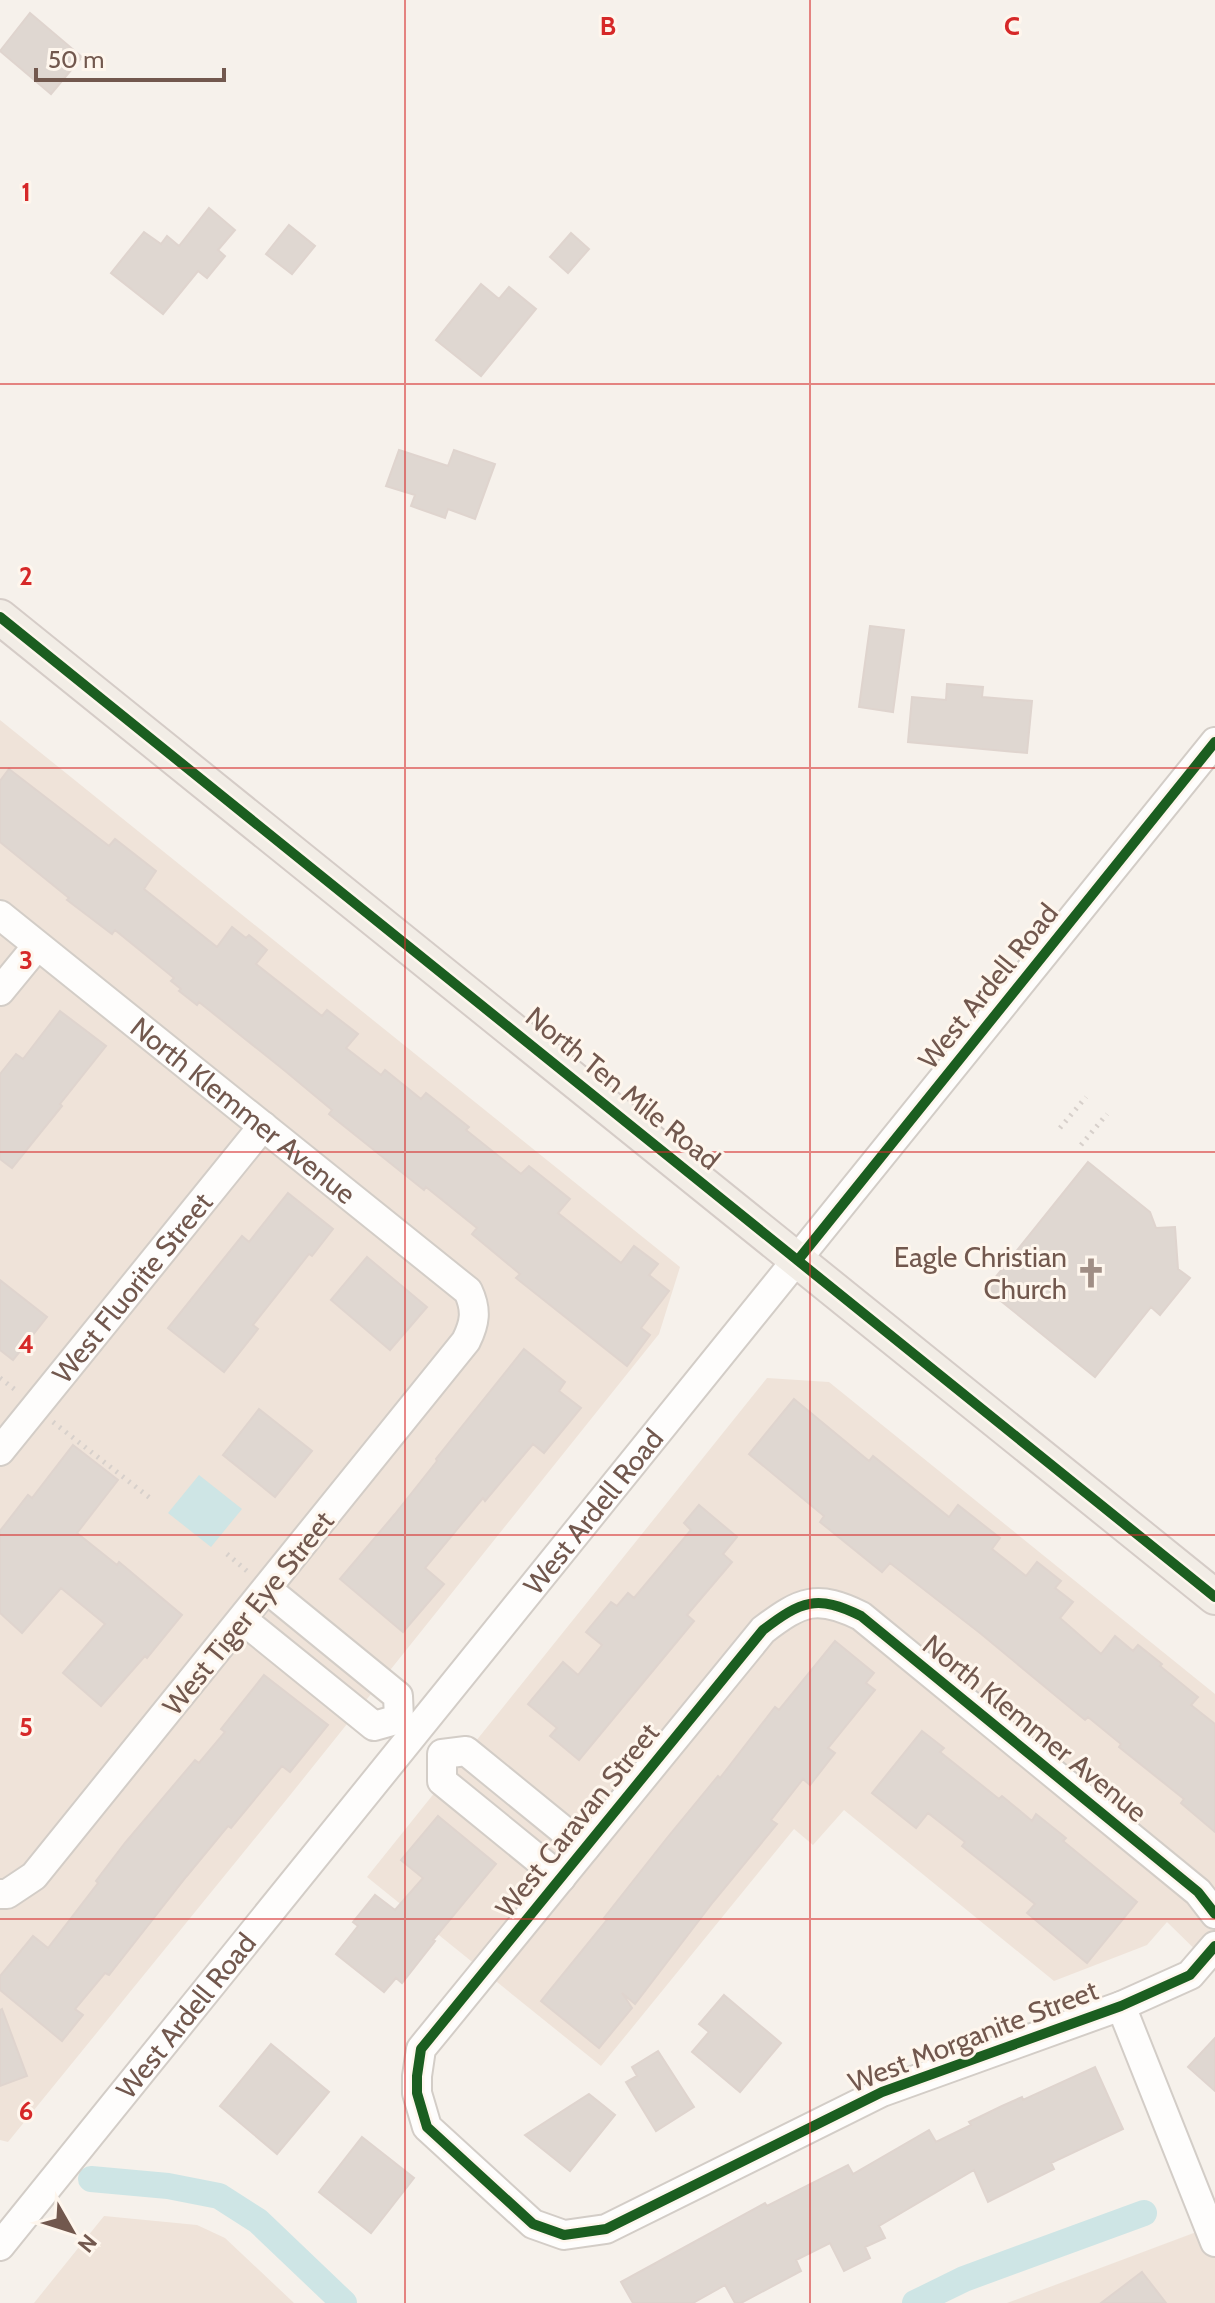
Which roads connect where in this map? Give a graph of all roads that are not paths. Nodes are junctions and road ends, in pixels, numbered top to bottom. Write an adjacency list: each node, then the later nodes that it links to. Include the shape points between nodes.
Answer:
1 (0, 617): 7 (main road, North Ten Mile Road)
2 (1215, 742): 7 (street, West Ardell Road)
3 (0, 915): 4 (street, North Klemmer Avenue)
4 (37, 946): 5 (street); 6 (street, North Klemmer Avenue)
5 (0, 991)
6 (263, 1126): 8 (street, North Klemmer Avenue, via 468,1291); 9 (street, West Fluorite Street)
7 (798, 1260): 11 (main road, North Ten Mile Road); 14 (street, West Ardell Road)
8 (475, 1313): 10 (street, West Tiger Eye Street, via 466,1341)
9 (0, 1451)
10 (267, 1589): 13 (street, West Tiger Eye Street); 14 (street, via 398,1696)
11 (1215, 1597)
12 (811, 1603): 16 (street, West Caravan Street, via 785,1613 763,1630); 19 (street, North Klemmer Avenue, via 839,1605 861,1616 1198,1892)
13 (243, 1620): 14 (street, via 374,1726); 18 (street, West Tiger Eye Street, via 34,1876)
14 (407, 1726): 15 (street); 24 (street, West Ardell Road)
15 (442, 1754): 16 (street, via 466,1751); 17 (street, via 442,1781)
16 (585, 1848): 17 (street, West Caravan Street)
17 (561, 1878): 22 (street, West Caravan Street, via 421,2049 417,2093 427,2127 533,2224)
18 (0, 1894)
19 (1215, 1914)
20 (1215, 1946): 21 (street, West Morganite Street, via 1190,1975)
21 (1121, 2006): 22 (street, West Morganite Street, via 882,2092 606,2229); 23 (street)
22 (564, 2235)
23 (1215, 2242)
24 (0, 2246)

